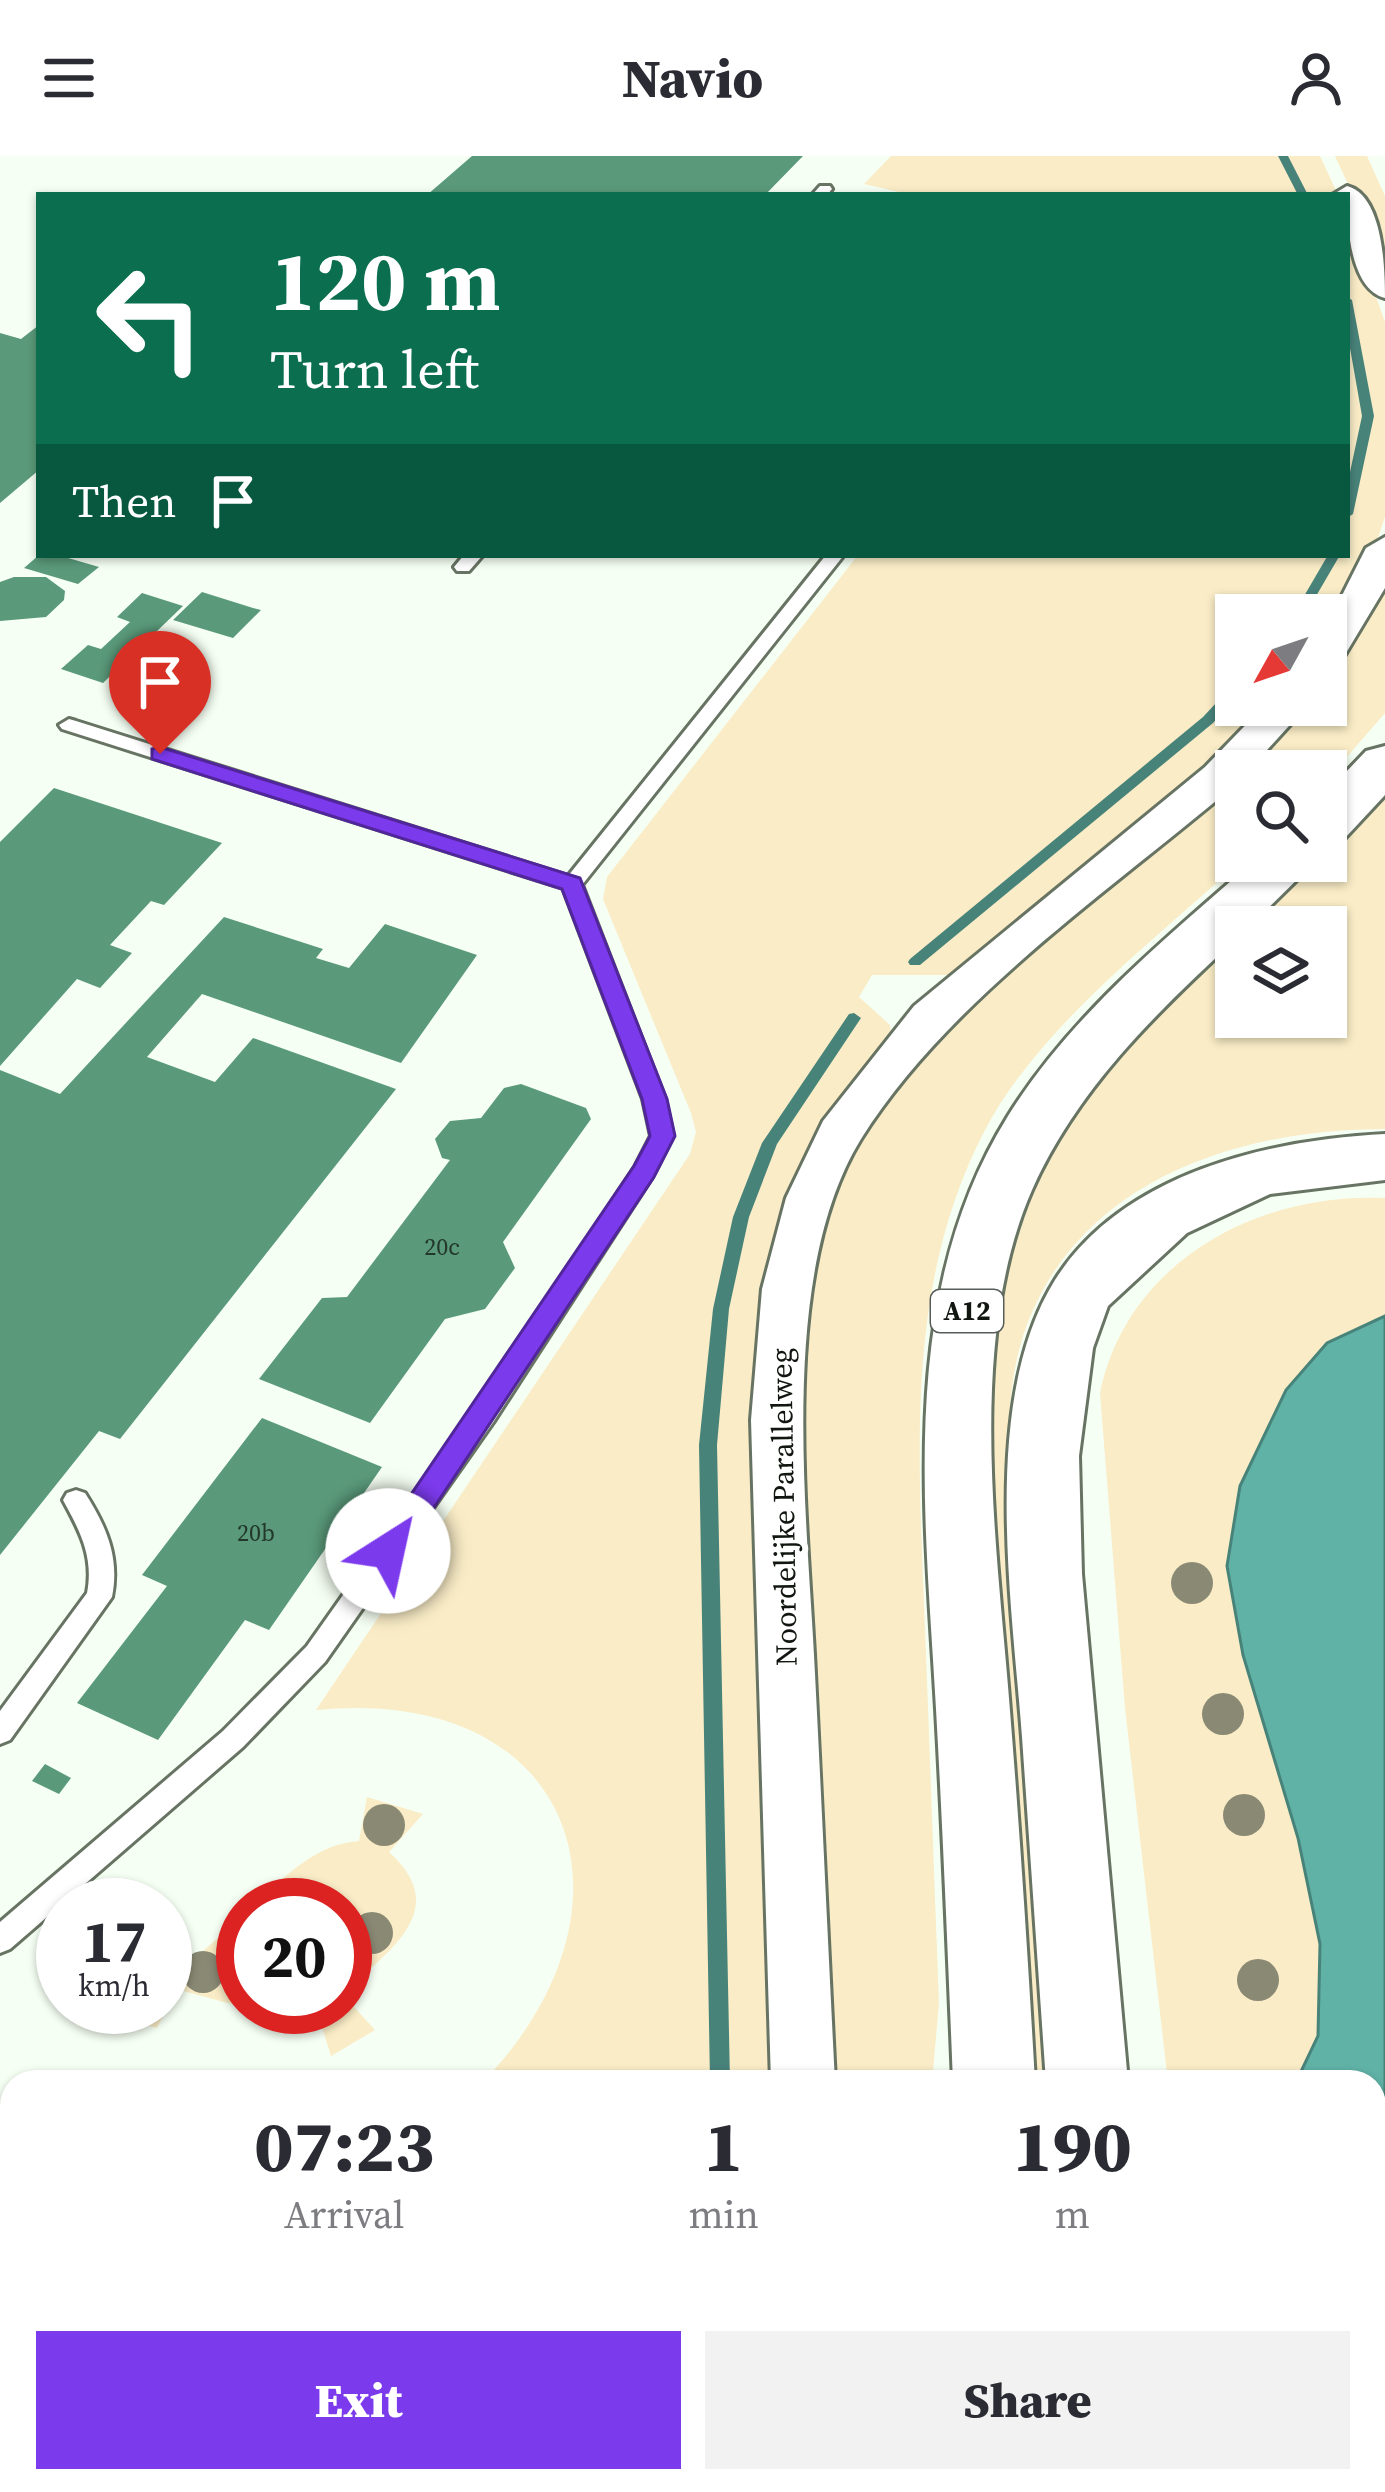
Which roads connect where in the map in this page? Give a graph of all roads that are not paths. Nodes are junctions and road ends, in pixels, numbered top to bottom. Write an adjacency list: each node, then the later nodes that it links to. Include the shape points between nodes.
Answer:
1 (1350, 205): 2 (street)
2 (1385, 288)
3 (1385, 548): 5 (street)
4 (834, 558): 11 (lane)
5 (1347, 626)
6 (69, 725): 11 (lane)
7 (1268, 726): 16 (street, Noordelijke Parallelweg, via 1220,776 930,1017 840,1133 810,1198 787,1289 777,1420)
8 (1385, 763): 9 (highway)
9 (1347, 804)
10 (1265, 882): 17 (highway, A12, via 1079,1061 1002,1184 969,1297 964,1545)
11 (572, 884): 15 (lane, via 654,1099 662,1136 644,1171 316,1654 233,1739)
12 (1385, 1157): 18 (highway, via 1274,1169 1171,1209 1078,1297 1058,1352 1043,1537)
13 (76, 1500): 14 (lane, via 102,1554 100,1597)
14 (0, 1732)
15 (0, 1940)
16 (803, 2070)
17 (993, 2070)
18 (1086, 2070)

